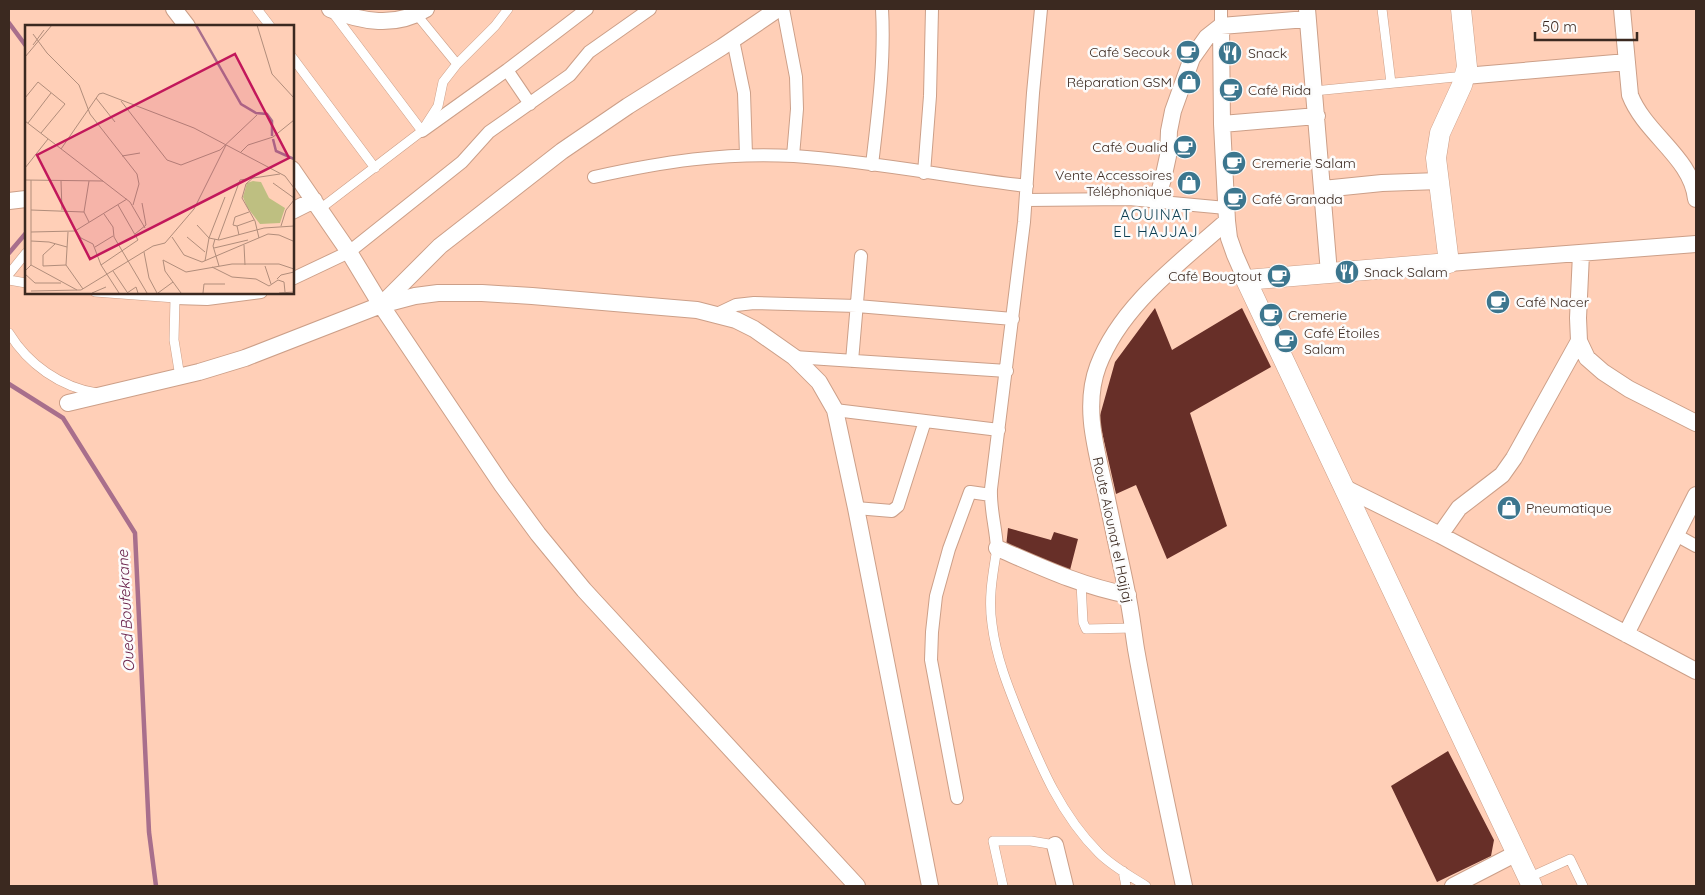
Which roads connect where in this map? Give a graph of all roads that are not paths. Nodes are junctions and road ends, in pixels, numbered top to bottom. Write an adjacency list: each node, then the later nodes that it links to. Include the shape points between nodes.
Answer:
1 (174, 9): 18 (street)
2 (257, 9): 19 (lane)
3 (330, 9): 16 (street, via 370,21 396,21); 32 (lane)
4 (508, 9): 24 (lane)
5 (587, 9): 25 (street)
6 (650, 9): 29 (street, via 590,52 570,75)
7 (778, 9): 21 (street)
8 (783, 9): 34 (street, via 796,77)
9 (882, 9): 35 (street, via 879,106)
10 (932, 9): 37 (street)
11 (1041, 9): 41 (street)
12 (1221, 9): 20 (street)
13 (1382, 9): 27 (lane)
14 (1461, 9): 26 (street, via 1467,67)
15 (1622, 9): 23 (street)
16 (421, 12): 24 (lane)
17 (1307, 14): 20 (street); 28 (street)
18 (186, 25)
19 (269, 25)
20 (1220, 26): 31 (street); 47 (street, via 1199,47 1186,72 1173,111 1168,156)
21 (733, 40): 33 (street, via 744,93); 66 (street, via 554,156 440,246)
22 (294, 60): 36 (lane)
23 (1627, 62): 26 (street); 44 (street, via 1630,96 1635,108 1686,171)
24 (457, 64): 32 (lane, via 443,82 438,106)
25 (507, 70): 29 (street); 32 (street)
26 (1465, 76): 27 (lane); 40 (street, via 1437,145)
27 (1392, 83): 28 (lane)
28 (1314, 91): 30 (street)
29 (530, 104): 52 (street, via 488,132 462,162)
30 (1317, 116): 31 (street); 42 (street)
31 (1222, 124): 50 (street)
32 (422, 131): 36 (lane)
33 (746, 155): 34 (street); 39 (street, via 675,161)
34 (794, 156): 35 (street)
35 (872, 165): 37 (street)
36 (375, 168): 48 (lane)
37 (924, 172): 41 (street)
38 (294, 173): 48 (street)
39 (594, 176)
40 (1439, 181): 42 (street); 56 (street)
41 (1027, 186): 45 (street)
42 (1323, 189): 58 (street)
43 (25, 199): 46 (street)
44 (1696, 199)
45 (1026, 200): 47 (street, via 1129,199); 69 (street)
46 (9, 201)
47 (1156, 202): 50 (street)
48 (317, 205): 49 (street); 52 (street)
49 (294, 211)
50 (1227, 214): 61 (street, via 1229,238); 91 (street, Route Aiounat el Hajjaj, via 1143,296 1109,342 1097,368 1091,420)
51 (1696, 244): 54 (street)
52 (349, 252): 59 (street); 66 (street)
53 (25, 254): 57 (lane)
54 (1581, 254): 56 (street); 71 (street)
55 (861, 256): 67 (street)
56 (1449, 263): 58 (street)
57 (9, 274)
58 (1329, 274): 61 (street)
59 (294, 278)
60 (9, 280): 62 (lane)
61 (1246, 280): 82 (street)
62 (25, 283)
63 (122, 294): 65 (lane)
64 (246, 294): 65 (street, via 207,299)
65 (175, 298): 75 (lane, via 174,340)
66 (381, 305): 68 (street, via 438,293 482,293); 75 (street, via 245,358); 100 (street, via 502,485 572,576)
67 (857, 306): 68 (street, via 754,303 736,305); 69 (street); 73 (street)
68 (717, 314): 72 (street, via 754,329)
69 (1013, 319): 74 (street)
70 (9, 333): 76 (lane, via 24,355 50,375 91,392)
71 (1580, 341): 80 (street, via 1587,358 1603,372); 86 (street, via 1502,475 1459,508)
72 (794, 357): 73 (street); 78 (street, via 819,382)
73 (852, 361): 74 (street)
74 (1007, 371): 81 (street)
75 (180, 377): 76 (street)
76 (107, 394): 77 (street)
77 (68, 403)
78 (835, 410): 79 (street); 85 (street)
79 (925, 421): 81 (street); 85 (street, via 898,506 892,511)
80 (1696, 423)
81 (999, 430): 83 (street)
82 (1344, 487): 86 (street); 97 (street)
83 (991, 495): 89 (street); 95 (street, via 970,492 948,549 936,596 931,660)
84 (1696, 495): 87 (street)
85 (856, 508): 101 (street)
86 (1440, 535): 93 (street)
87 (1676, 536): 88 (street); 93 (street)
88 (1696, 546)
89 (997, 548): 90 (street); 98 (lane, via 990,599 1004,678 1034,752 1062,807 1100,854)
90 (1081, 583): 91 (street); 92 (lane, via 1086,629)
91 (1128, 595): 92 (street, Route Aiounat el Hajjaj)
92 (1133, 628): 106 (street, Route Aiounat el Hajjaj)
93 (1626, 634): 94 (street)
94 (1696, 671)
95 (957, 798)
96 (1055, 845): 102 (lane, via 994,841); 103 (street)
97 (1517, 853): 99 (street); 107 (street)
98 (1123, 870): 104 (lane); 105 (lane)
99 (1530, 882): 108 (lane, via 1570,859)
100 (857, 886)
101 (930, 886)
102 (1003, 886)
103 (1064, 886)
104 (1126, 886)
105 (1146, 886)
106 (1184, 886)
107 (1453, 886)
108 (1583, 886)

